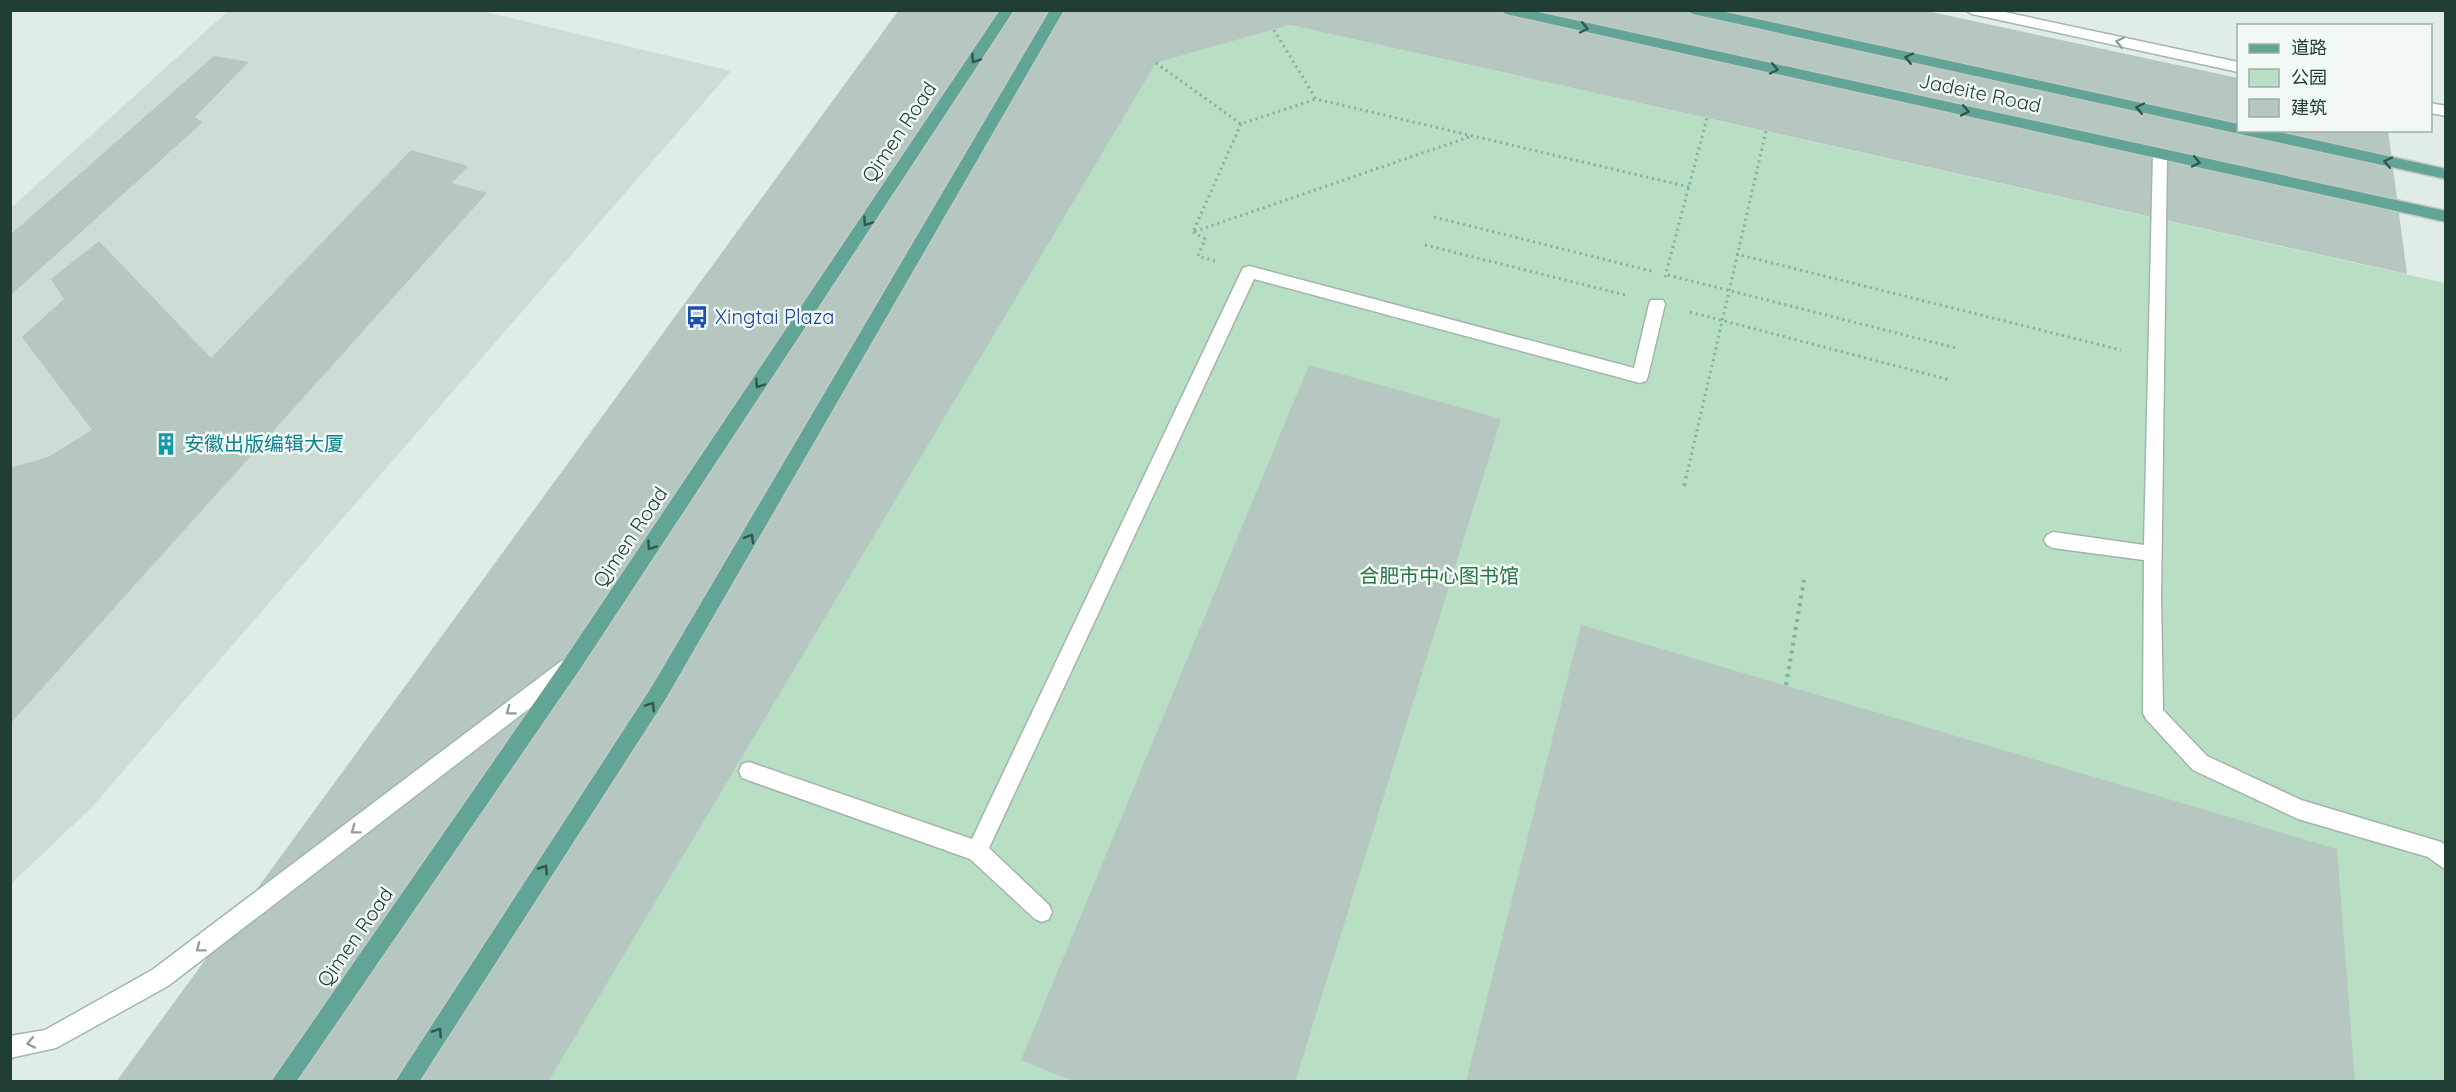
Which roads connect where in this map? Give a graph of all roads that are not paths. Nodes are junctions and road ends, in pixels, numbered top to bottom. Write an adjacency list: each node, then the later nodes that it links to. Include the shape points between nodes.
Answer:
1 (1007, 10): 15 (main road, Qimen Road, one-way to 15)
2 (1057, 10): 22 (main road, one-way to 2, via 658,694)
3 (1506, 10): 9 (main road, Jadeite Road, one-way to 9)
4 (1693, 10): 7 (main road, Jadeite Road, one-way to 4)
5 (1972, 10): 6 (street, one-way to 5)
6 (2237, 67)
7 (2237, 129)
8 (2253, 132): 10 (main road, one-way to 8)
9 (2160, 154): 11 (main road, Jadeite Road, one-way to 11); 14 (street)
10 (2445, 174)
11 (2445, 217)
12 (1657, 304): 17 (street, via 1640,376 1249,272)
13 (2054, 540): 14 (street)
14 (2153, 554): 18 (street, via 2153,713 2200,763 2298,809 2434,849)
15 (573, 663): 20 (street, one-way to 20, via 160,978 48,1040); 21 (main road, Qimen Road)
16 (749, 771): 17 (street)
17 (977, 851): 19 (street)
18 (2445, 860)
19 (1042, 912)
20 (10, 1047)
21 (282, 1082)
22 (406, 1082)

